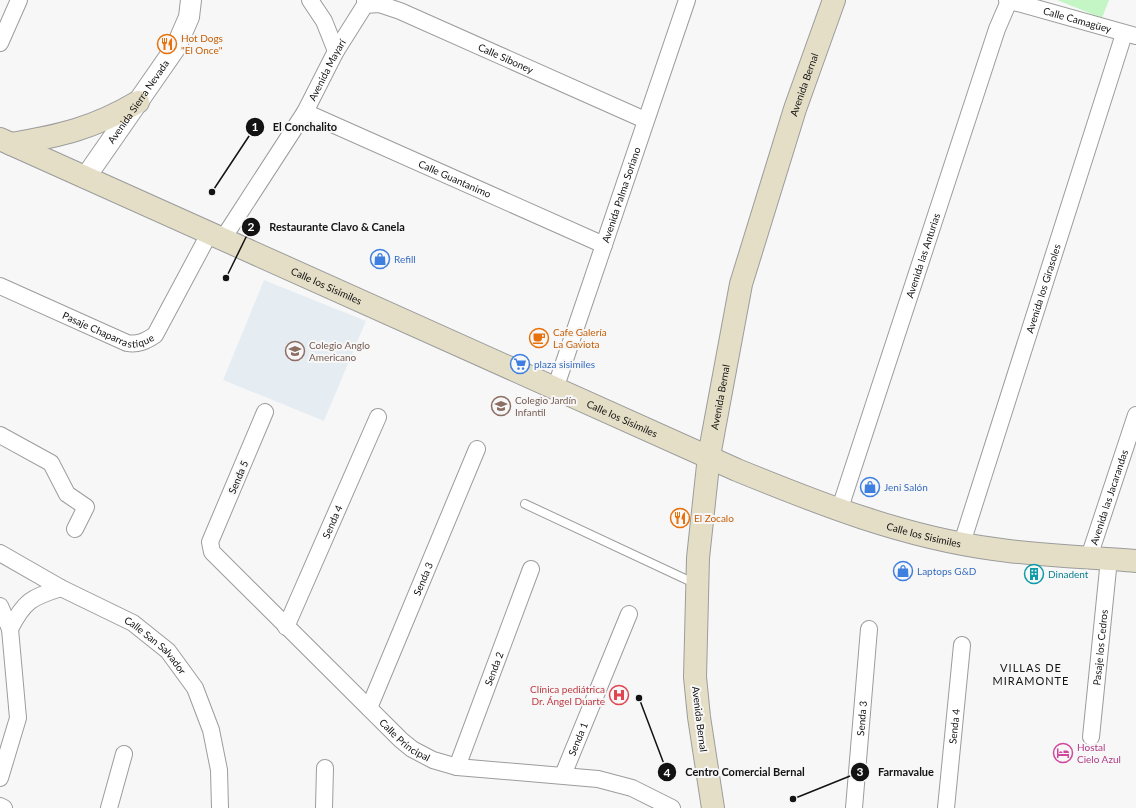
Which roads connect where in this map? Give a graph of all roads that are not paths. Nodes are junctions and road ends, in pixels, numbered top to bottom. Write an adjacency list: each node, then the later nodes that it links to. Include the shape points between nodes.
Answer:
1 (19, 0): 9 (street)
2 (191, 0): 11 (street, Avenida Sierra Nevada, via 189,17 179,42)
3 (310, 0): 10 (street, via 324,21)
4 (687, 0): 13 (street, Avenida Palma Soriano)
5 (834, 0): 25 (main road, Avenida Bernal, via 795,109 741,284)
6 (1008, 0): 8 (street, Calle Camagüey); 27 (street, Avenida las Anturias)
7 (365, 2): 10 (street, Avenida Mayarí); 13 (street, Calle Siboney, via 400,11)
8 (1130, 35): 30 (street, Avenida los Girasoles)
9 (0, 43)
10 (336, 51): 12 (street, Avenida Mayarí)
11 (138, 102): 14 (main road, via 116,115 80,130); 15 (street, Avenida Sierra Nevada)
12 (305, 112): 16 (street, Avenida Mayarí); 17 (street, Calle Guantanimo)
13 (645, 120): 17 (street, Avenida Palma Soriano)
14 (6, 142): 15 (main road, Calle los Sisimiles)
15 (86, 178): 16 (main road, Calle los Sisimiles)
16 (215, 237): 18 (street, Pasaje Chaparrastique, via 155,335 142,343 127,343); 19 (main road, Calle los Sisimiles)
17 (604, 245): 19 (street, Avenida Palma Soriano)
18 (0, 286)
19 (554, 389): 25 (main road, Calle los Sisimiles)
20 (265, 412): 29 (street, Senda 5)
21 (1136, 415): 32 (street, Avenida las Jacarandas)
22 (378, 417): 39 (street, Senda 4)
23 (0, 435): 28 (street, via 51,463 67,494 86,507)
24 (477, 449): 44 (street, Senda 3)
25 (709, 456): 27 (main road, Calle los Sisimiles, via 736,470); 35 (main road, Avenida Bernal)
26 (525, 504): 35 (lane)
27 (839, 511): 30 (main road, Calle los Sisimiles)
28 (75, 528)
29 (210, 542): 39 (street, Calle Principal, via 212,552)
30 (962, 543): 32 (main road, Calle los Sisimiles, via 994,549)
31 (0, 553): 36 (street, Calle San Salvador)
32 (1099, 558): 33 (main road, Calle los Sisimiles); 45 (street, Pasaje los Cedros)
33 (1136, 561)
34 (531, 569): 47 (street, Senda 2)
35 (697, 585): 57 (main road, Avenida Bernal, via 695,677 698,717)
36 (61, 588): 40 (street, via 38,595 20,609); 54 (street, Calle San Salvador, via 133,623 168,651 196,688 211,730 217,763)
37 (0, 606): 40 (street)
38 (629, 614): 49 (street, Senda 1)
39 (286, 627): 44 (street, Calle Principal)
40 (10, 629): 43 (street)
41 (869, 629): 58 (street, Senda 3)
42 (962, 645): 59 (street, Senda 4)
43 (8, 676): 50 (street, via 18,718)
44 (369, 708): 47 (street, Calle Principal, via 412,748 433,760)
45 (1091, 737)
46 (124, 754): 53 (street)
47 (457, 767): 49 (street, Calle Principal)
48 (324, 768): 55 (street)
49 (563, 775): 56 (street, Calle Principal, via 618,783)
50 (0, 778)
51 (0, 806): 52 (street)
52 (4, 808)
53 (109, 808)
54 (220, 808)
55 (324, 808)
56 (672, 808)
57 (712, 808)
58 (854, 808)
59 (946, 808)

